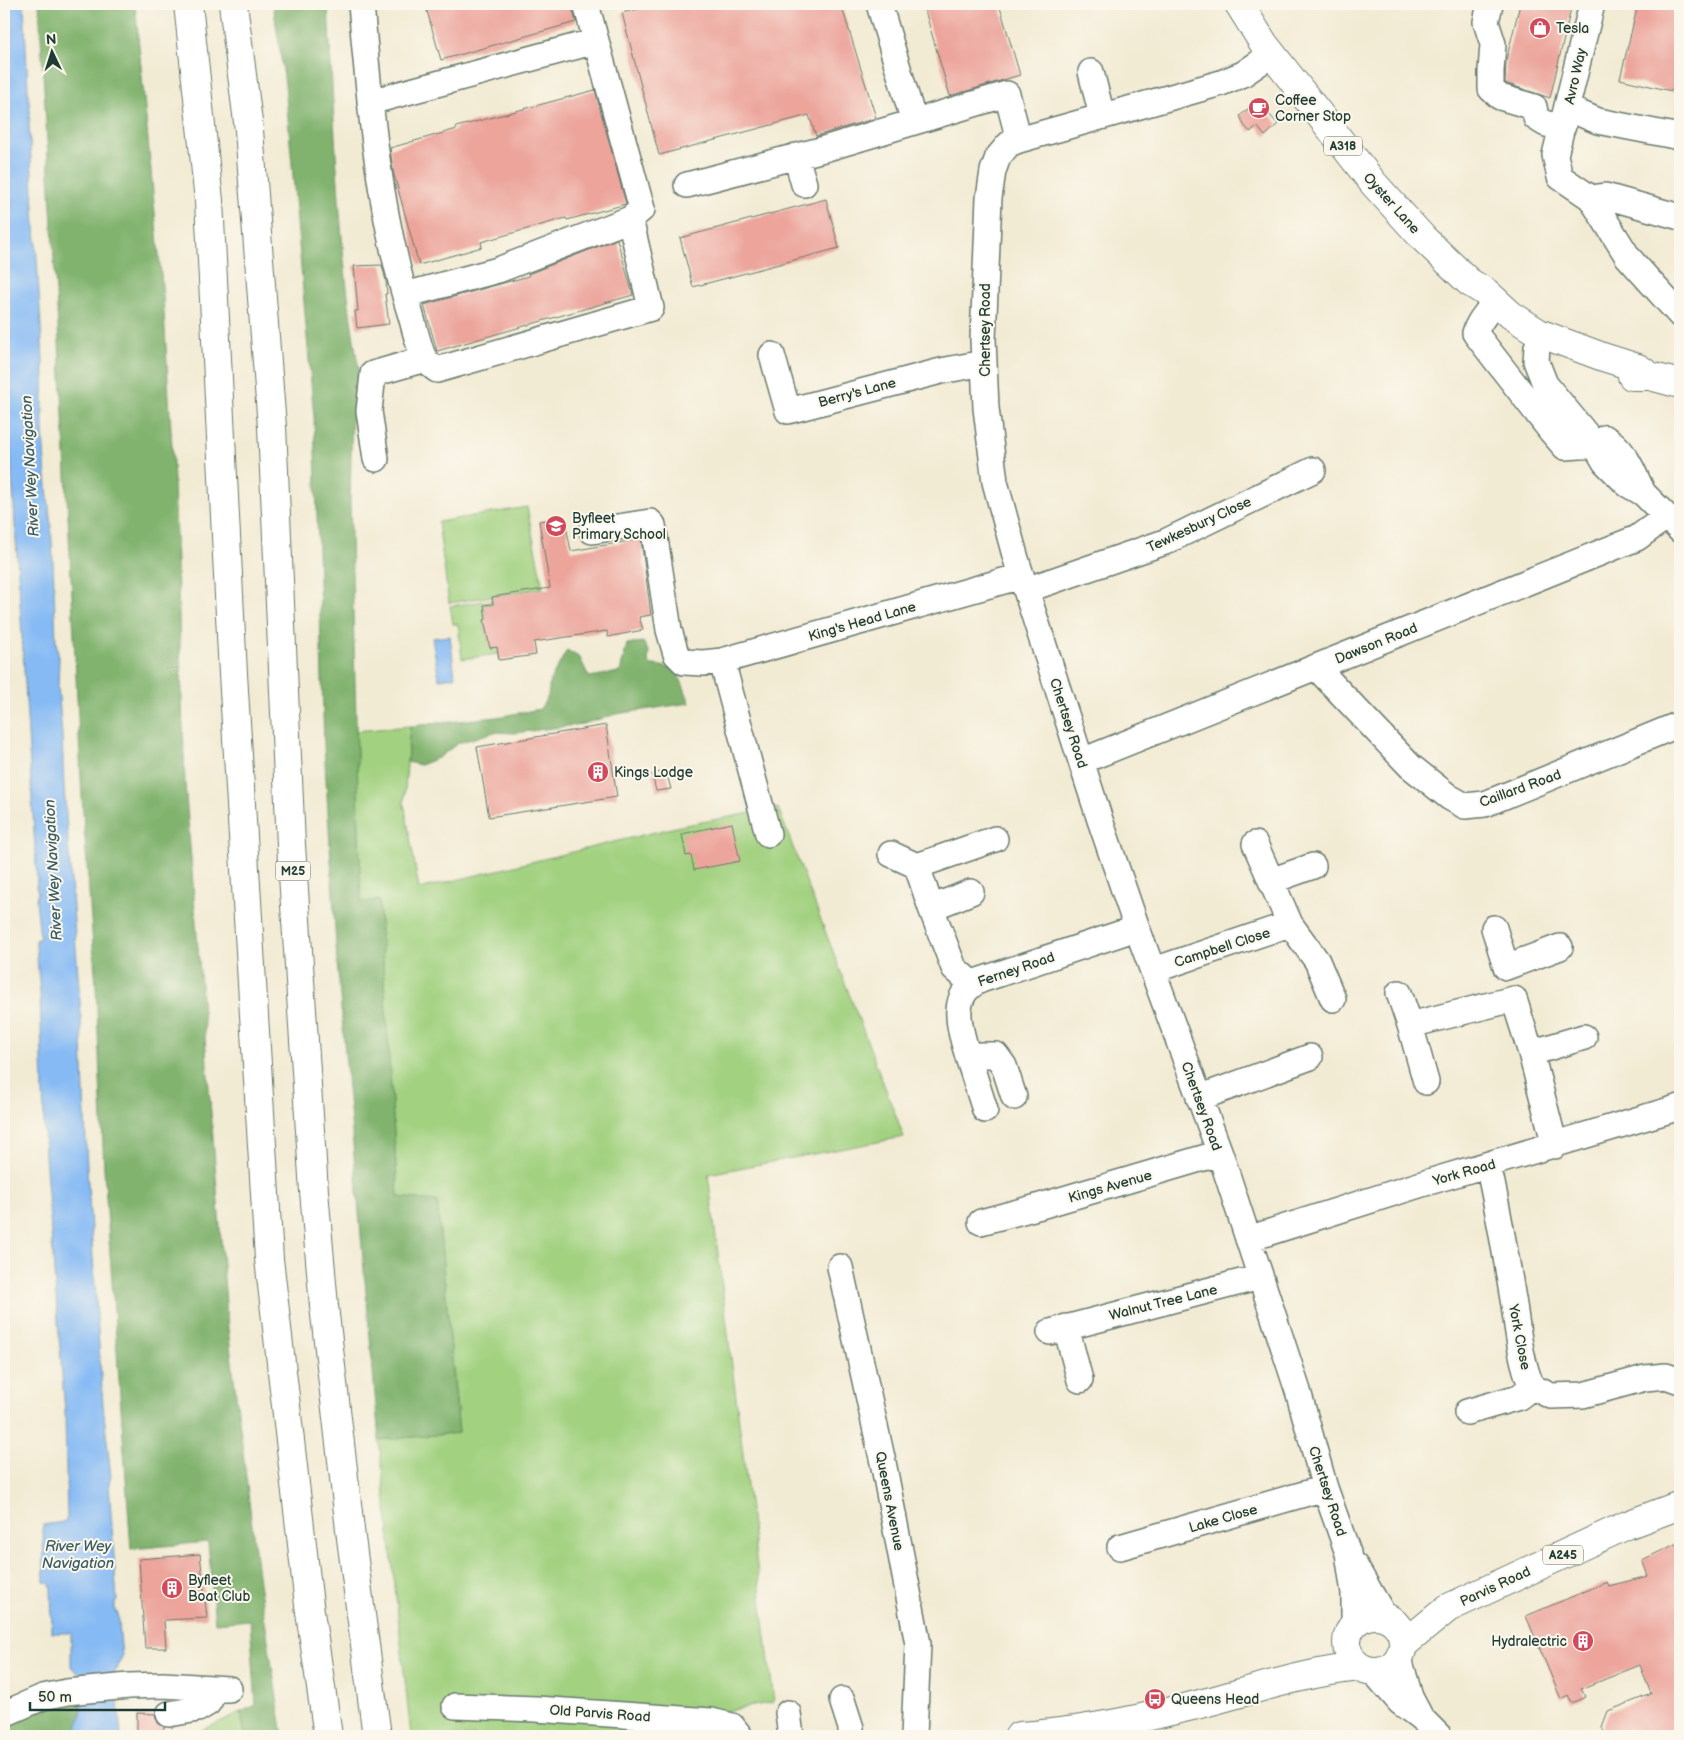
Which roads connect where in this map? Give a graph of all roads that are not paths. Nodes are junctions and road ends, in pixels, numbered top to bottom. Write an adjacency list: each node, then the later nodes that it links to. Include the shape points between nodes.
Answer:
1 (188, 4): 94 (main road, via 209,201 268,1259 309,1605)
2 (233, 4): 95 (main road, M25, via 249,130 272,426 292,845 314,1191 350,1538)
3 (361, 4): 12 (street)
4 (586, 4): 9 (street)
5 (879, 4): 14 (street)
6 (1239, 4): 10 (main road, Oyster Lane / A318)
7 (1490, 4): 15 (street, via 1486,22 1493,44 1491,89 1500,97 1534,107 1536,118 1546,124)
8 (1592, 4): 15 (street, Avro Way)
9 (596, 41): 12 (street); 23 (street, via 642,209)
10 (1272, 54): 13 (street, Chertsey Road, via 1243,74 1221,83); 25 (main road, Oyster Lane / A318, via 1374,184)
11 (1091, 72): 13 (street)
12 (370, 102): 24 (street, via 377,164)
13 (1102, 116): 17 (street, Chertsey Road)
14 (914, 122): 17 (street, via 1007,94); 18 (street)
15 (1563, 127): 16 (street, via 1598,121); 21 (street, Avro Way, via 1555,155 1560,177)
16 (1680, 137)
17 (1019, 140): 30 (street, Chertsey Road, via 1009,144 998,157 993,171 989,198)
18 (796, 156): 19 (street); 20 (street)
19 (804, 184)
20 (687, 185)
21 (1591, 198): 22 (street, via 1605,196); 26 (street, via 1628,257)
22 (1680, 217)
23 (630, 219): 24 (street, via 498,270); 29 (street, via 651,308 437,370)
24 (405, 296): 29 (street)
25 (1492, 306): 27 (main road, Oyster Lane / A318, via 1500,323); 31 (main road, Oyster Lane / A318, via 1539,333 1638,368); 33 (street, via 1477,324 1475,333 1565,447)
26 (1680, 315)
27 (1537, 347): 31 (main road, A318, via 1593,368); 33 (street, via 1536,361 1545,384)
28 (772, 355): 30 (street, Berry's Lane, via 788,411)
29 (424, 359): 34 (street, via 373,374 369,411)
30 (984, 362): 38 (street, Chertsey Road, via 995,482)
31 (1650, 376): 32 (main road, A318)
32 (1680, 384)
33 (1595, 445): 36 (street, via 1605,462)
34 (376, 459)
35 (1313, 470): 38 (street, Tewkesbury Close, via 1165,542)
36 (1673, 524): 40 (street, Dawson Road)
37 (592, 531): 39 (street, via 650,522 653,525 669,630 676,654 684,662)
38 (1023, 583): 39 (street, King's Head Lane); 42 (street, Chertsey Road)
39 (712, 662): 43 (street)
40 (1316, 667): 41 (street, Caillard Road, via 1410,766 1465,806 1485,804); 42 (street, Dawson Road)
41 (1680, 724)
42 (1082, 761): 53 (street, Chertsey Road)
43 (768, 834)
44 (995, 839): 47 (street)
45 (1255, 844): 49 (street, Campbell Close)
46 (892, 854): 47 (street)
47 (917, 866): 51 (street)
48 (1313, 866): 49 (street)
49 (1270, 881): 52 (street, Campbell Close)
50 (970, 892): 51 (street)
51 (931, 908): 58 (street, via 954,968)
52 (1290, 924): 57 (street, Campbell Close); 60 (street, Campbell Close, via 1317,961)
53 (1137, 928): 57 (street, Chertsey Road); 58 (street, Ferney Road)
54 (1494, 928): 56 (street)
55 (1560, 947): 56 (street)
56 (1506, 967): 61 (street)
57 (1154, 970): 69 (street, Chertsey Road)
58 (972, 984): 66 (street, Ferney Road, via 963,993 959,1024)
59 (1399, 993): 62 (street)
60 (1333, 999)
61 (1514, 999): 62 (street); 64 (street)
62 (1410, 1025): 67 (street)
63 (1584, 1037): 64 (street)
64 (1531, 1053): 72 (street)
65 (1310, 1057): 69 (street)
66 (969, 1060): 68 (street, via 980,1055 996,1055 1004,1066); 71 (street, Ferney Road)
67 (1426, 1082)
68 (1014, 1096)
69 (1198, 1098): 73 (street, Chertsey Road)
70 (1680, 1108): 72 (street, York Road)
71 (985, 1110)
72 (1555, 1146): 74 (street, York Road)
73 (1220, 1153): 75 (street, Kings Avenue, via 1037,1207); 76 (street, Chertsey Road)
74 (1488, 1166): 76 (street, York Road); 81 (street, York Close, via 1520,1344)
75 (991, 1212)
76 (1248, 1239): 78 (street, Chertsey Road)
77 (840, 1267): 98 (street, Queens Avenue, via 884,1467 918,1644)
78 (1260, 1277): 79 (street, Walnut Tree Lane, via 1058,1329); 83 (street, Chertsey Road)
79 (1080, 1380)
80 (1680, 1381): 81 (street, York Close, via 1666,1376 1644,1378 1584,1395 1551,1396)
81 (1532, 1387): 82 (street, via 1518,1397)
82 (1467, 1412)
83 (1326, 1488): 85 (street, Lake Close); 86 (street, Chertsey Road)
84 (1680, 1505): 87 (main road, Parvis Road / A245, via 1627,1525)
85 (1120, 1548)
86 (1348, 1553): 87 (street, Chertsey Road); 88 (street, Chertsey Road)
87 (1395, 1635): 88 (main road, Parvis Road, via 1388,1668); 88 (main road, via 1376,1615 1368,1616); 93 (street, Chertsey Road, via 1410,1698)
88 (1358, 1651): 93 (street, via 1400,1702); 99 (main road, via 1292,1679 1189,1707 1125,1722)
89 (842, 1700): 97 (street)
90 (455, 1706): 96 (street, Old Parvis Road, via 703,1720 732,1726)
91 (4, 1714): 92 (street, via 43,1697 67,1692 129,1686 223,1689 198,1709)
92 (169, 1714)
93 (1421, 1718): 100 (street)
94 (328, 1736)
95 (377, 1736)
96 (740, 1736)
97 (851, 1736)
98 (914, 1736)
99 (1019, 1736)
100 (1439, 1736)

